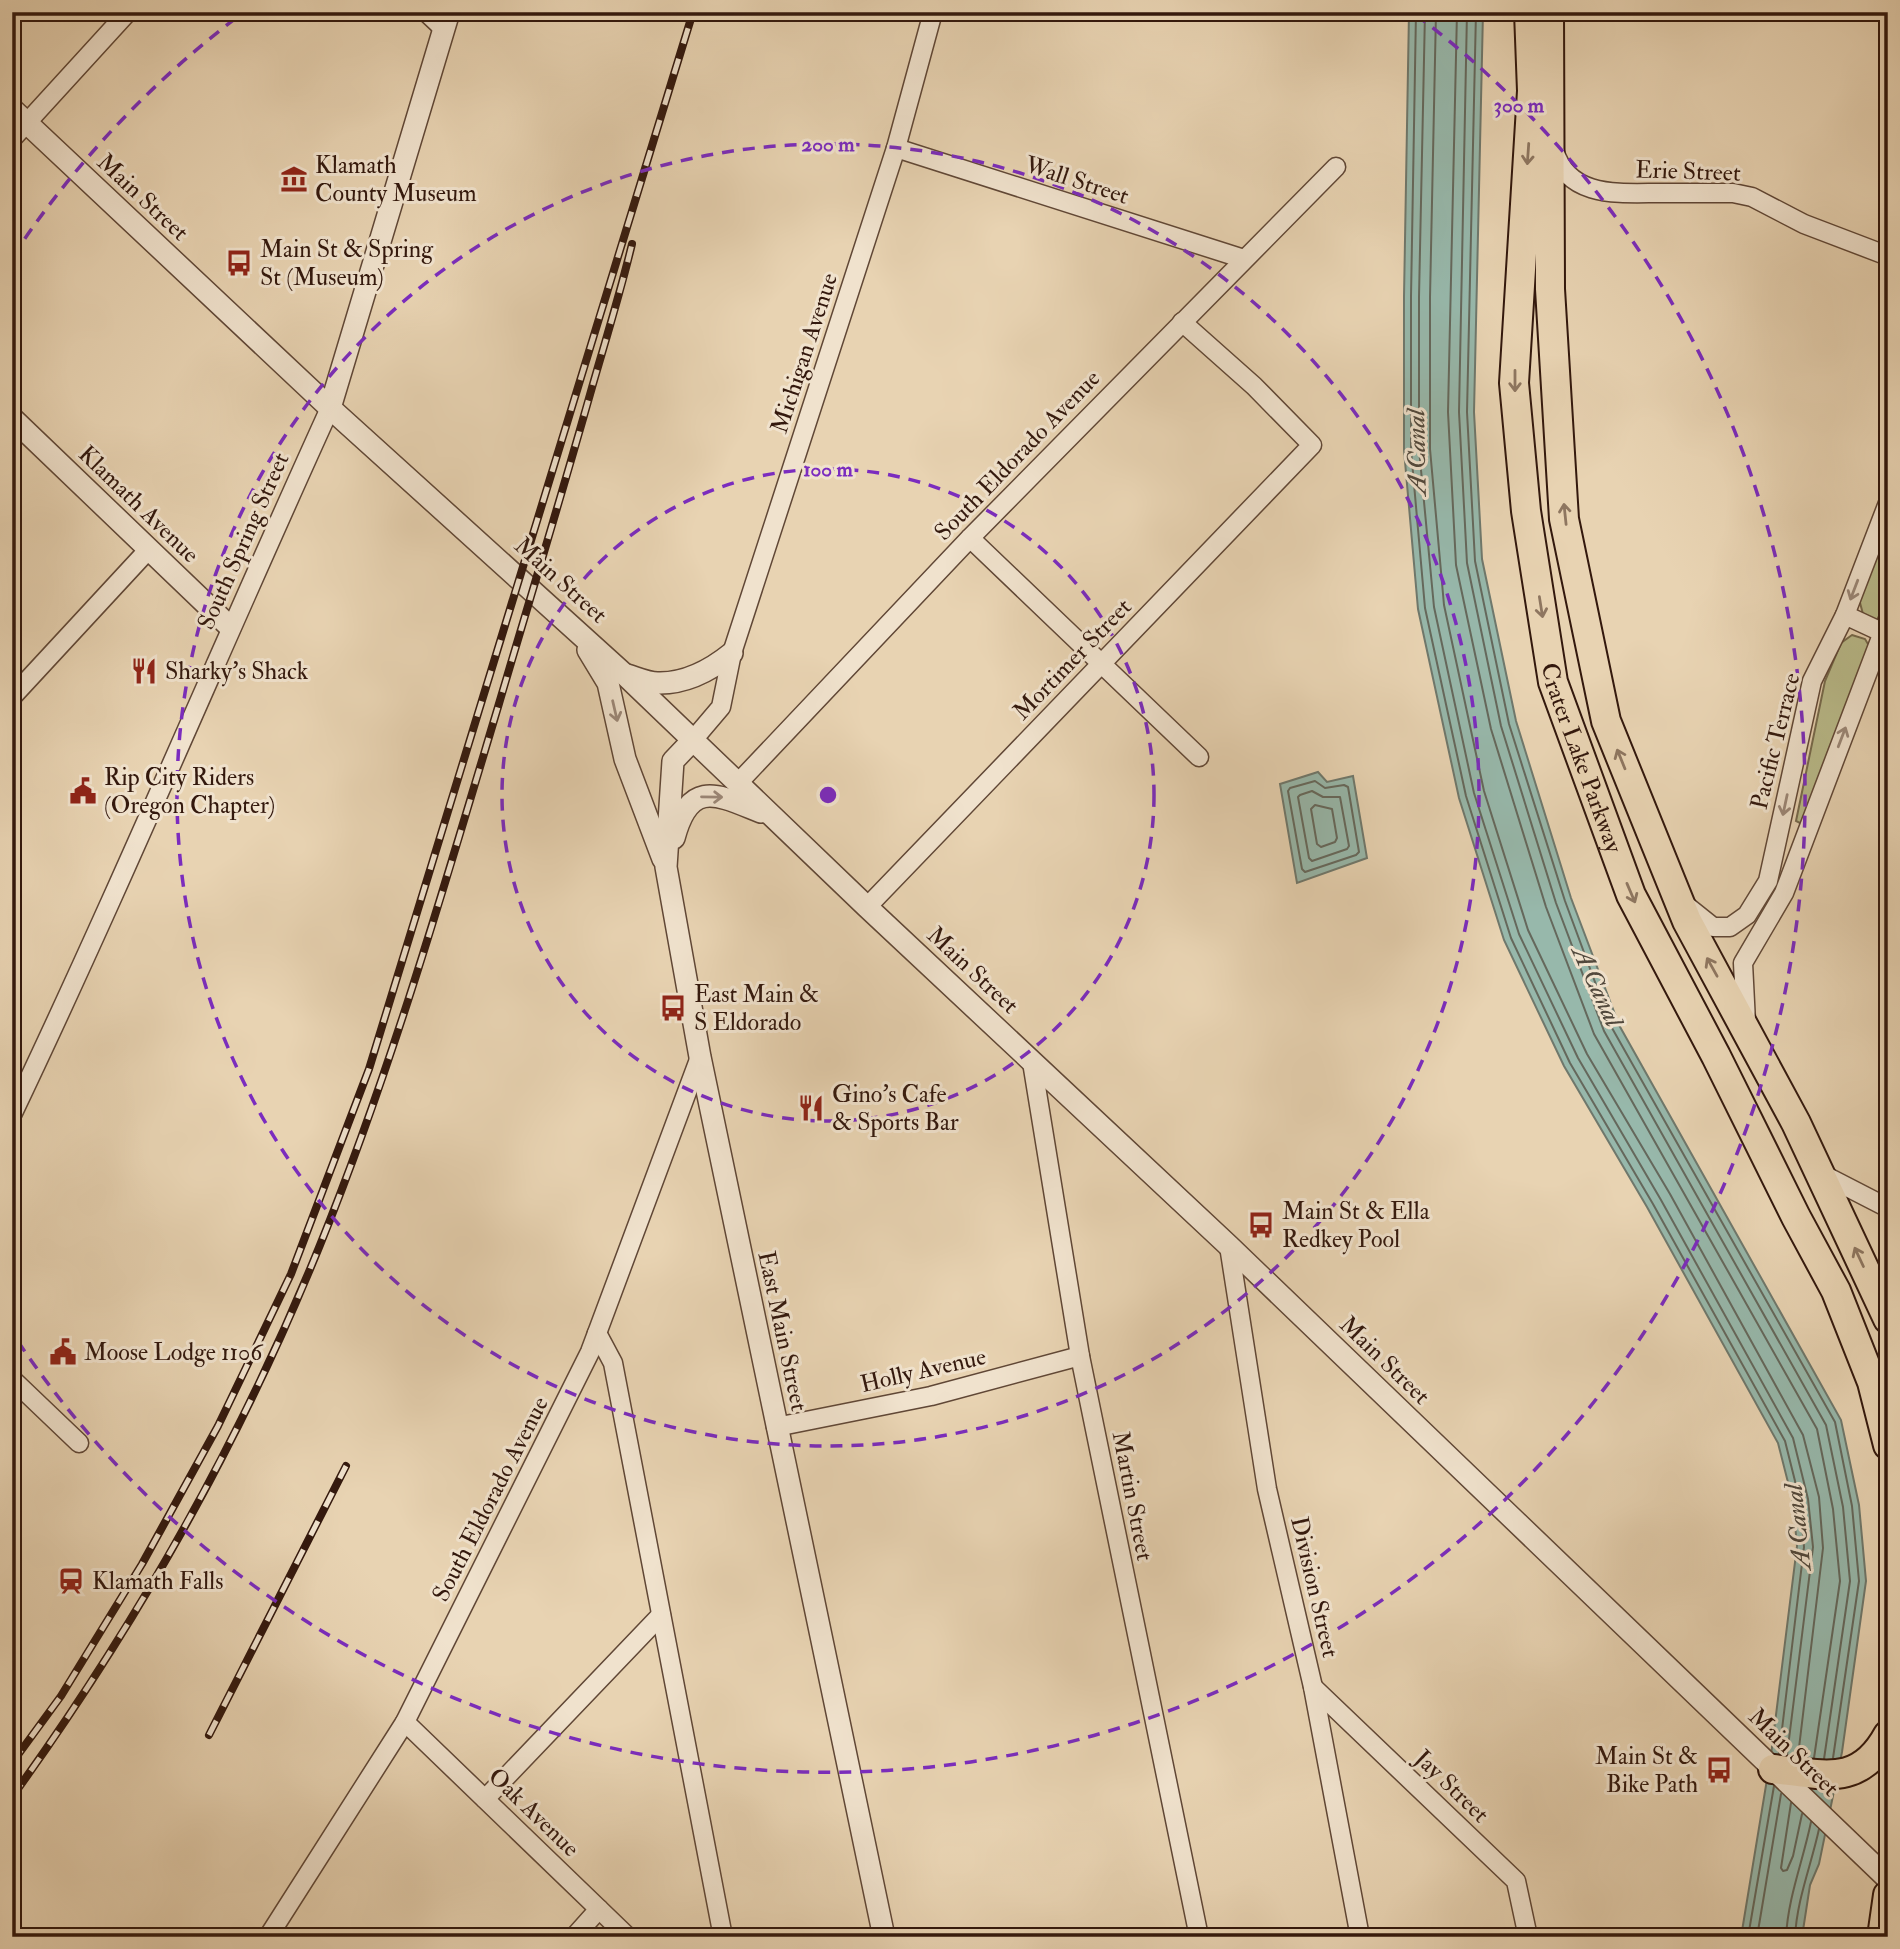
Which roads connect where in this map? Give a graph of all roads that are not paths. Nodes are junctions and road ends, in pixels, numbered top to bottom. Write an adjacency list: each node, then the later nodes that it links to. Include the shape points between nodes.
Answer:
1 (128, 12): 7 (street)
2 (426, 12): 6 (street)
3 (933, 12): 9 (street, Michigan Avenue)
4 (1530, 12): 47 (main road, Crater Lake Parkway, one-way to 47, via 1532,91 1514,383 1526,510 1553,682 1631,895 1836,1291 1872,1382)
5 (1549, 12): 8 (main road, Crater Lake Parkway)
6 (446, 20): 14 (street)
7 (17, 124): 14 (street, Main Street)
8 (1550, 134): 11 (street, Erie Street, via 1558,165 1573,180 1604,193 1752,197); 32 (main road, Crater Lake Parkway, one-way to 8, via 1606,721 1564,519 1550,289)
9 (896, 148): 12 (street, Wall Street); 23 (street, Michigan Avenue)
10 (1336, 167): 12 (street, South Eldorado Avenue)
11 (1888, 256)
12 (1244, 259): 13 (street, South Eldorado Avenue)
13 (1182, 322): 17 (street, South Eldorado Avenue); 24 (street, Mortimer Street, via 1312,444)
14 (330, 408): 20 (street, South Spring Street); 21 (street, Main Street)
15 (12, 418): 18 (street, Klamath Avenue)
16 (1888, 503): 19 (street, Pacific Terrace, one-way to 19)
17 (970, 538): 24 (street); 29 (street, South Eldorado Avenue)
18 (149, 549): 20 (street, Klamath Avenue); 26 (street)
19 (1845, 615): 22 (street); 32 (street, Pacific Terrace, one-way to 32, via 1812,681 1768,881 1748,915 1730,927 1713,927)
20 (230, 627): 37 (street, South Spring Street, via 109,908)
21 (575, 628): 25 (street, Main Street); 31 (street, one-way to 31, via 608,683 625,759)
22 (1886, 629): 34 (street, one-way to 22, via 1743,962 1784,893)
23 (732, 653): 25 (street, via 712,669 690,678 659,684); 27 (street, Michigan Avenue, via 721,707)
24 (1100, 664): 28 (street); 33 (street, Mortimer Street)
25 (624, 674): 27 (street, Main Street)
26 (12, 697)
27 (693, 740): 29 (street, Main Street); 31 (street, East Main Street, via 673,761)
28 (1199, 757)
29 (738, 783): 30 (street, Main Street)
30 (773, 817): 31 (street, one-way to 30, via 678,822 701,796 718,795); 33 (street, Main Street)
31 (666, 867): 35 (street, East Main Street)
32 (1678, 898): 34 (main road, Crater Lake Parkway, one-way to 32)
33 (867, 907): 36 (street, Main Street)
34 (1747, 1031): 38 (main road, Crater Lake Parkway)
35 (700, 1057): 42 (street, South Eldorado Avenue); 45 (street, East Main Street)
36 (1032, 1062): 40 (street, Main Street); 43 (street, Martin Street)
37 (12, 1115)
38 (1820, 1173): 39 (street); 41 (main road, Crater Lake Parkway, one-way to 38)
39 (1887, 1207)
40 (1229, 1246): 49 (street, Division Street, via 1267,1489); 52 (street, Main Street)
41 (1888, 1319)
42 (597, 1333): 48 (street, via 613,1363); 50 (street, South Eldorado Avenue)
43 (1080, 1356): 45 (street, Holly Avenue, via 931,1396); 62 (street, Martin Street)
44 (12, 1379): 46 (street)
45 (776, 1427): 61 (street, East Main Street)
46 (79, 1443)
47 (1888, 1445)
48 (661, 1615): 53 (street); 60 (street)
49 (1313, 1687): 63 (street, Division Street); 64 (street, Jay Street, via 1516,1881)
50 (405, 1722): 53 (street, Oak Avenue); 57 (street, South Eldorado Avenue)
51 (1888, 1735): 52 (main road, via 1878,1754 1854,1771 1824,1776)
52 (1773, 1769): 54 (street, Main Street)
53 (485, 1799): 56 (street, Oak Avenue)
54 (1888, 1879)
55 (1888, 1895): 65 (main road)
56 (599, 1909): 58 (street); 59 (street, Oak Avenue)
57 (268, 1937)
58 (574, 1937)
59 (628, 1937)
60 (723, 1937)
61 (884, 1937)
62 (1199, 1937)
63 (1360, 1937)
64 (1528, 1937)
65 (1882, 1937)

